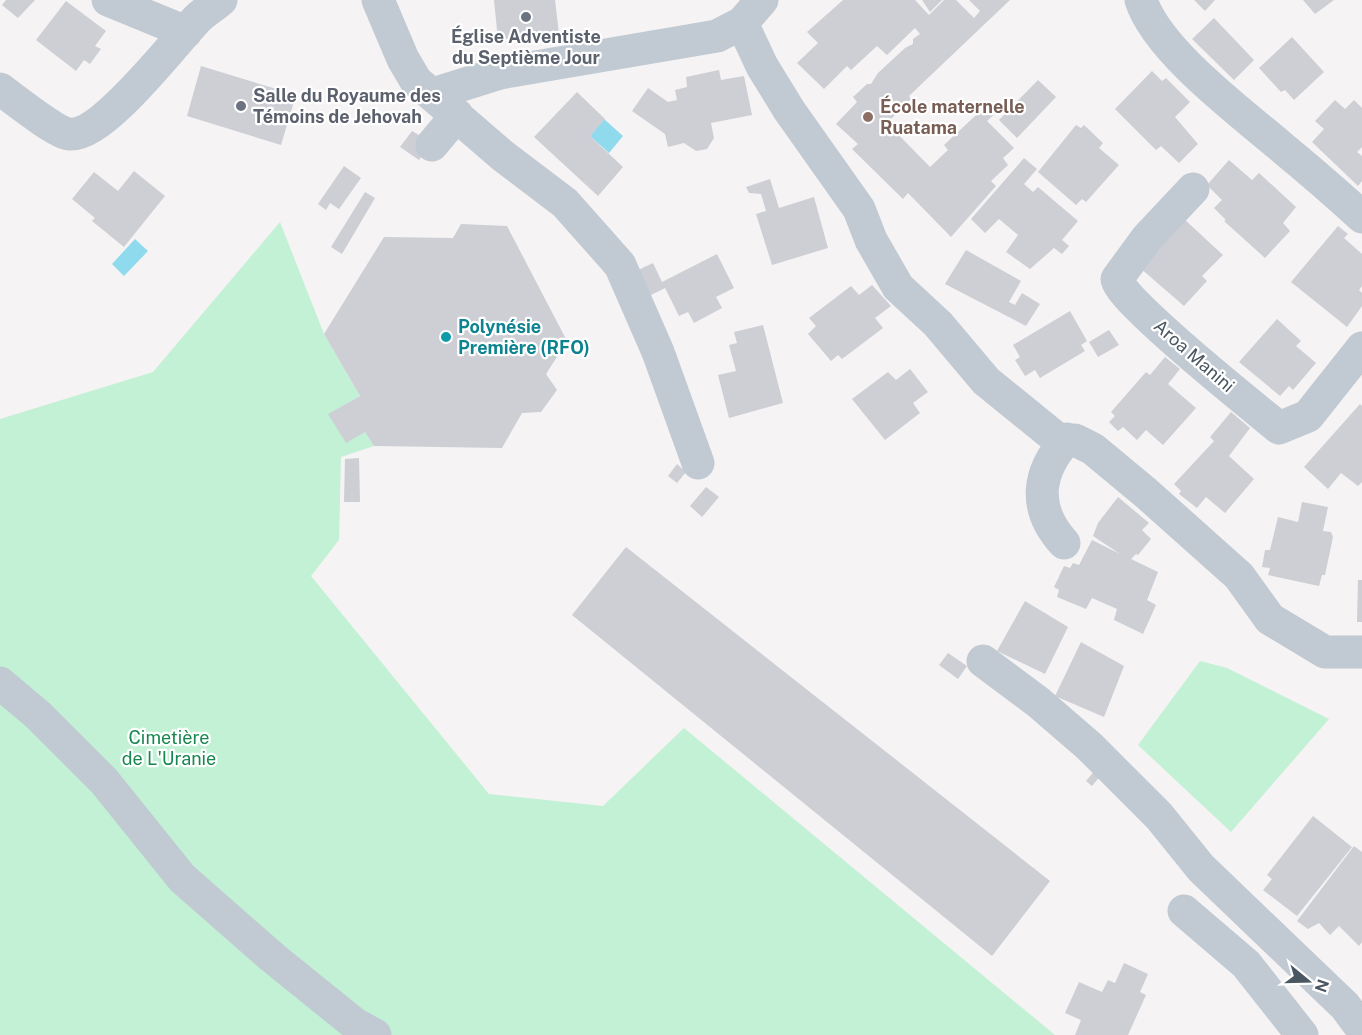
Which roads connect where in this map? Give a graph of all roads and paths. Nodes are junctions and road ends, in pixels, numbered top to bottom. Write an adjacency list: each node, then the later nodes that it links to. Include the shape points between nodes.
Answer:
1 (108, 0): 6 (street)
2 (221, 0): 6 (street)
3 (378, 0): 8 (street, via 416,81)
4 (1141, 0): 11 (street, via 1151,21 1184,59)
5 (752, 11): 8 (street, via 717,36 500,73); 13 (street, via 762,66 859,209 871,240 898,287 938,324 986,381 1046,431)
6 (186, 32): 7 (street, via 137,86 82,133 67,134)
7 (0, 89)
8 (445, 105): 9 (street); 14 (street, via 565,203 620,265 658,352)
9 (432, 145)
10 (1193, 189): 12 (street, Aroa Manini, via 1117,279 1119,288 1144,313 1279,428 1308,416)
11 (1362, 217)
12 (1362, 348)
13 (1067, 440): 15 (street, via 1053,454 1043,482 1042,506 1051,528); 16 (street, via 1093,449 1195,536 1239,576 1270,619 1325,652)
14 (698, 463)
15 (1064, 543)
16 (1362, 652)
17 (983, 661): 20 (street, via 1089,746 1159,816 1201,868 1337,998)
18 (0, 683): 21 (street, via 104,781 182,878 281,964 355,1024)
19 (1184, 911): 22 (street, via 1245,964)
20 (1362, 1029)
21 (375, 1035)
22 (1302, 1035)

